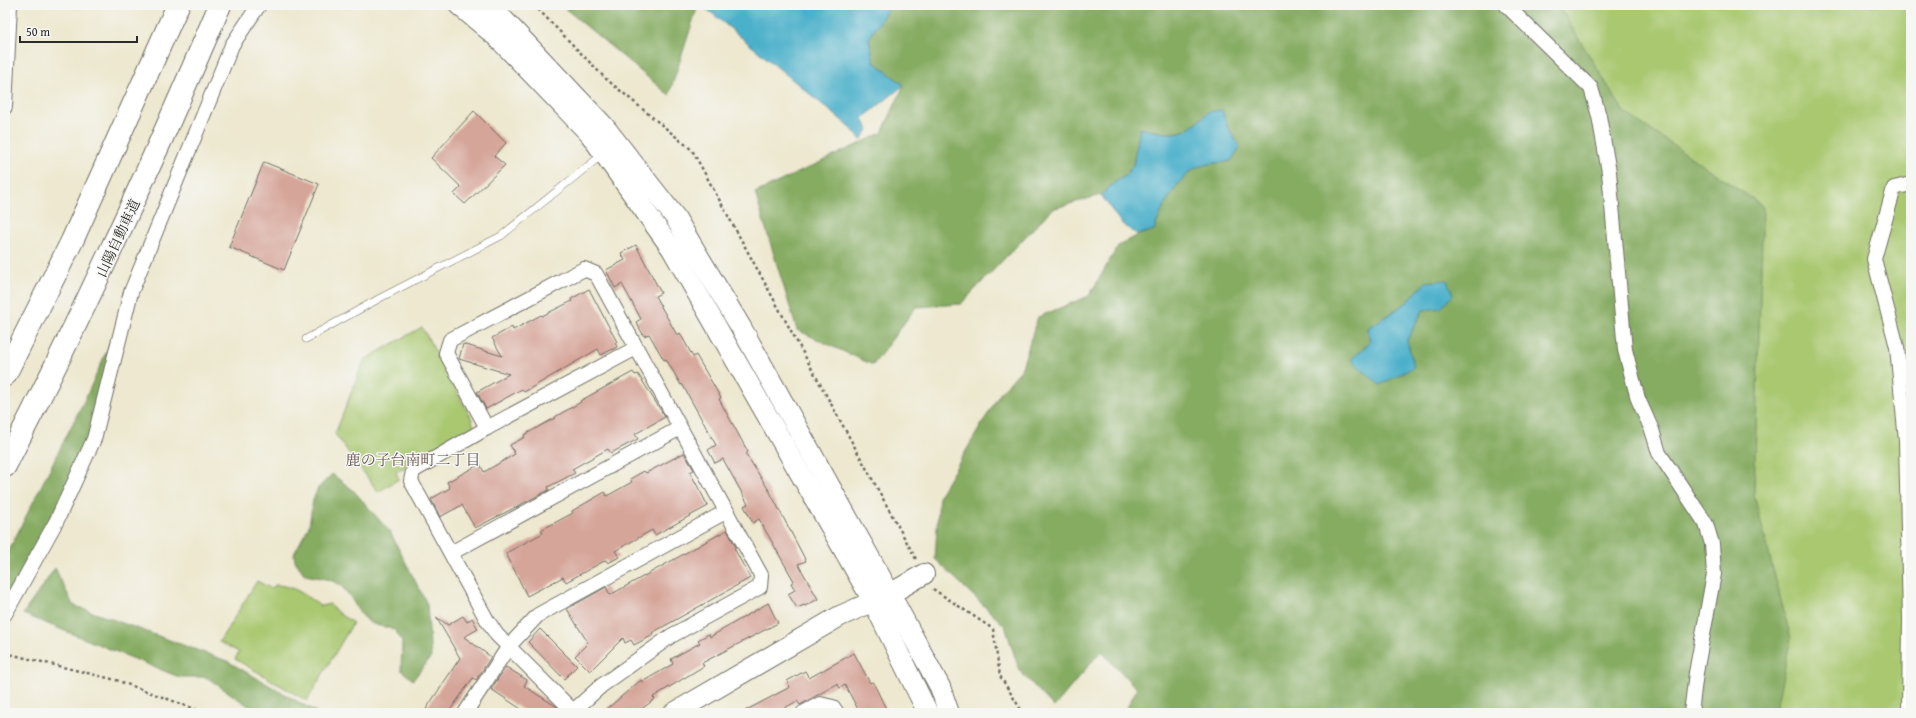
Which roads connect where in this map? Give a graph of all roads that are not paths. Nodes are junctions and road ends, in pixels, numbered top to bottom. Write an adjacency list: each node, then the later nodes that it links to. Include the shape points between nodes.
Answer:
1 (10, 5): 8 (street)
2 (178, 5): 13 (highway, via 72,241)
3 (220, 5): 16 (highway, 山陽自動車道, via 107,261)
4 (259, 5): 21 (street, via 232,45 130,292 94,439 57,520)
5 (459, 5): 9 (street, via 497,37 590,134)
6 (486, 5): 20 (street, via 504,20 603,124 675,217 742,329)
7 (1506, 5): 30 (street, via 1591,88 1609,172 1625,350 1638,399 1660,453 1706,524 1712,544 1714,574)
8 (5, 107)
9 (603, 154): 11 (lane, via 501,236); 20 (street, via 672,249)
10 (1911, 184): 31 (street, via 1894,188 1874,259 1897,346 1906,440 1910,619)
11 (306, 339)
12 (636, 348): 14 (street); 14 (street, via 596,274 584,269 450,340 446,353); 15 (street)
13 (5, 375)
14 (487, 428): 18 (street, via 413,471 411,481)
15 (680, 428): 17 (street); 18 (street)
16 (5, 466)
17 (727, 511): 22 (street, via 538,615); 23 (street, via 761,575 760,587 671,636 601,686)
18 (451, 553): 22 (street, via 486,620)
19 (924, 574): 20 (street)
20 (881, 598): 25 (street, via 840,616); 28 (street); 29 (street, via 940,687)
21 (5, 614)
22 (509, 646): 23 (street); 24 (street)
23 (573, 712)
24 (465, 713)
25 (674, 713)
26 (803, 713): 27 (street, via 820,704 833,707)
27 (837, 713)
28 (928, 713)
29 (950, 713)
30 (1691, 713)
31 (1909, 713)

